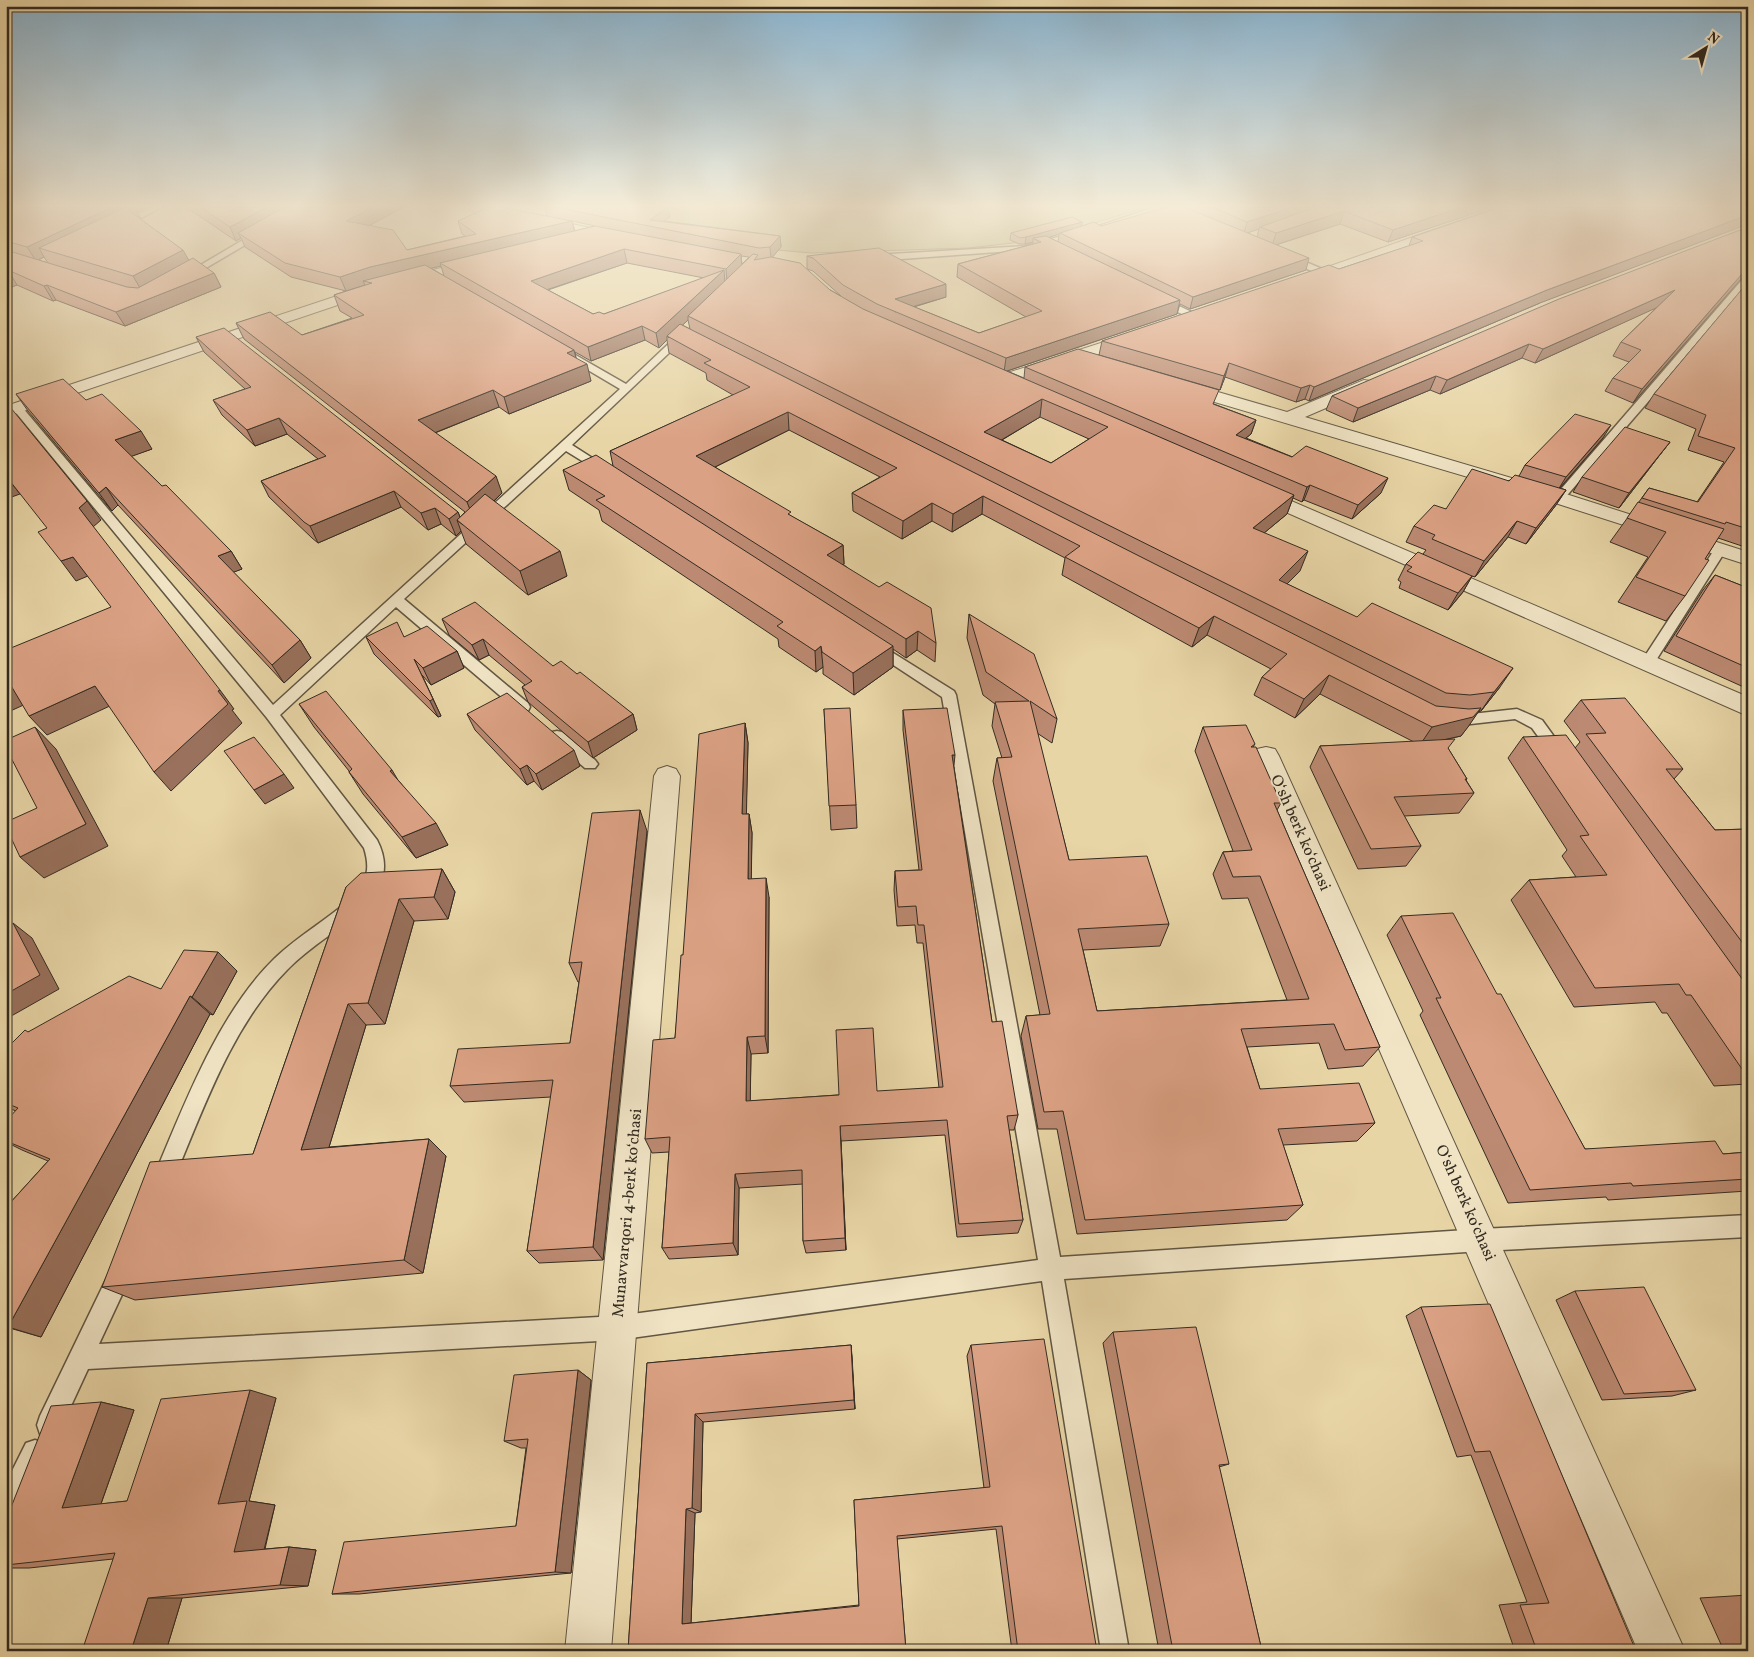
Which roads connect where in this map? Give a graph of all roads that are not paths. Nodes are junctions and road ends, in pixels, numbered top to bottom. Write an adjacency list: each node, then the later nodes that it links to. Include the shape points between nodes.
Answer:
1 (392, 284): 18 (street)
2 (1741, 284): 23 (lane)
3 (1151, 295): 5 (lane)
4 (1213, 311): 5 (street)
5 (1195, 317): 7 (street)
6 (695, 322): 16 (lane, via 687,338)
7 (1177, 323)
8 (1150, 332): 10 (street)
9 (558, 349): 16 (lane)
10 (1078, 356): 11 (street); 15 (street)
11 (1106, 364)
12 (983, 374): 15 (street)
13 (1381, 378): 19 (street)
14 (1161, 380): 19 (street)
15 (1001, 382): 17 (street)
16 (626, 388): 20 (lane)
17 (1028, 393)
18 (12, 410): 30 (lane)
19 (1290, 417): 23 (street)
20 (566, 446): 21 (lane); 26 (lane, via 470,525)
21 (616, 478)
22 (1238, 484): 28 (street)
23 (1559, 498): 24 (street)
24 (1720, 550): 25 (street); 28 (lane)
25 (1748, 559)
26 (395, 598): 30 (lane); 33 (lane)
27 (857, 635): 40 (lane, via 949,694)
28 (1648, 662): 29 (street)
29 (1745, 704)
30 (272, 714): 36 (lane, via 371,845 377,859 376,871 371,887 355,904 283,962 235,1024)
31 (1439, 720): 34 (lane, via 1517,714 1537,724)
32 (1266, 756): 38 (street, Oʻsh berk koʻchasi)
33 (590, 764)
34 (1566, 764)
35 (667, 776): 41 (street, Munavvarqori 4-berk koʻchasi)
36 (157, 1195)
37 (1748, 1226): 38 (lane)
38 (1481, 1240): 40 (lane); 46 (street, Oʻsh berk koʻchasi)
39 (128, 1258): 42 (lane)
40 (1051, 1269): 41 (lane); 45 (lane)
41 (617, 1328): 42 (lane); 44 (street, Munavvarqori 4-berk koʻchasi)
42 (83, 1357): 43 (lane)
43 (6, 1510)
44 (588, 1651)
45 (1115, 1651)
46 (1662, 1651)

